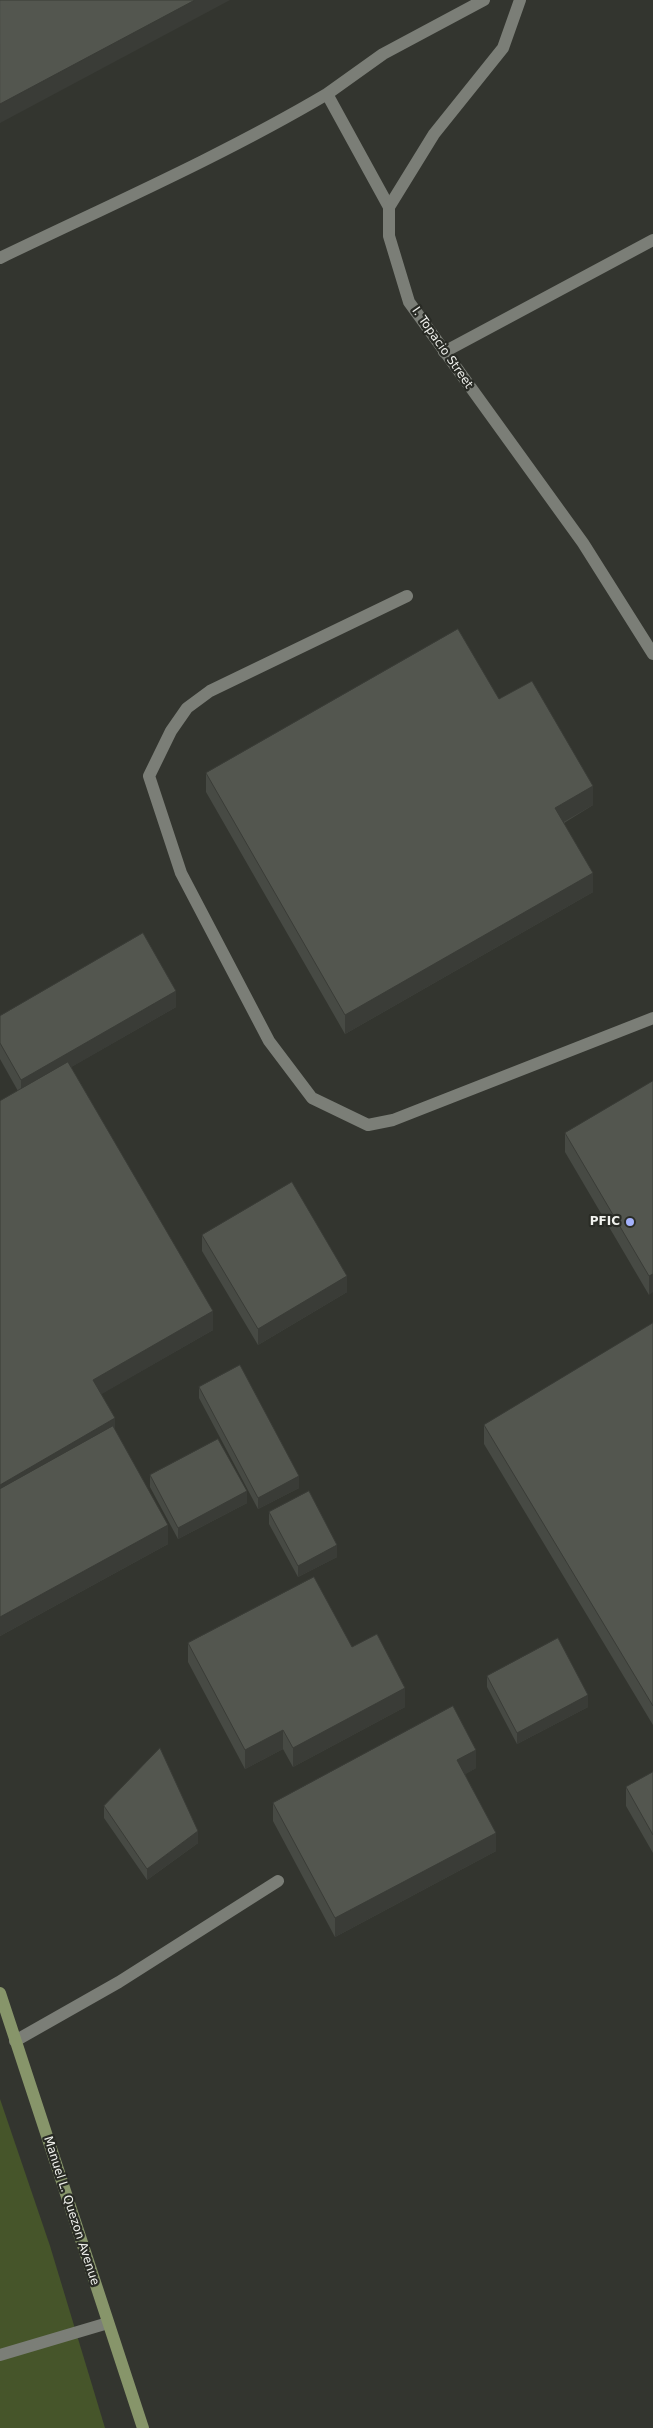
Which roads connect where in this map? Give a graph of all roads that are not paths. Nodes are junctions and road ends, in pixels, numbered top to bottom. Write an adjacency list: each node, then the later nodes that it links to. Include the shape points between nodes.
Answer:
1 (484, 0): 3 (street, via 384,54)
2 (520, 0): 4 (street, via 503,48 434,134)
3 (327, 94): 4 (street); 6 (street, via 276,124)
4 (389, 207): 7 (street, I. Topacio Street, via 389,236 409,302)
5 (653, 240): 7 (street)
6 (0, 258)
7 (444, 352): 9 (street, I. Topacio Street, via 583,543)
8 (407, 596): 10 (street, via 210,691 187,708 149,776 181,873 270,1041 312,1098 368,1125 393,1120)
9 (653, 654)
10 (653, 1018)
11 (278, 1882): 13 (street, via 119,1982)
12 (0, 1993): 13 (street, Manuel L. Quezon Avenue)
13 (16, 2041): 14 (street, Manuel L. Quezon Avenue)
14 (108, 2323): 15 (street); 16 (street, Manuel L. Quezon Avenue)
15 (0, 2355)
16 (143, 2428)

